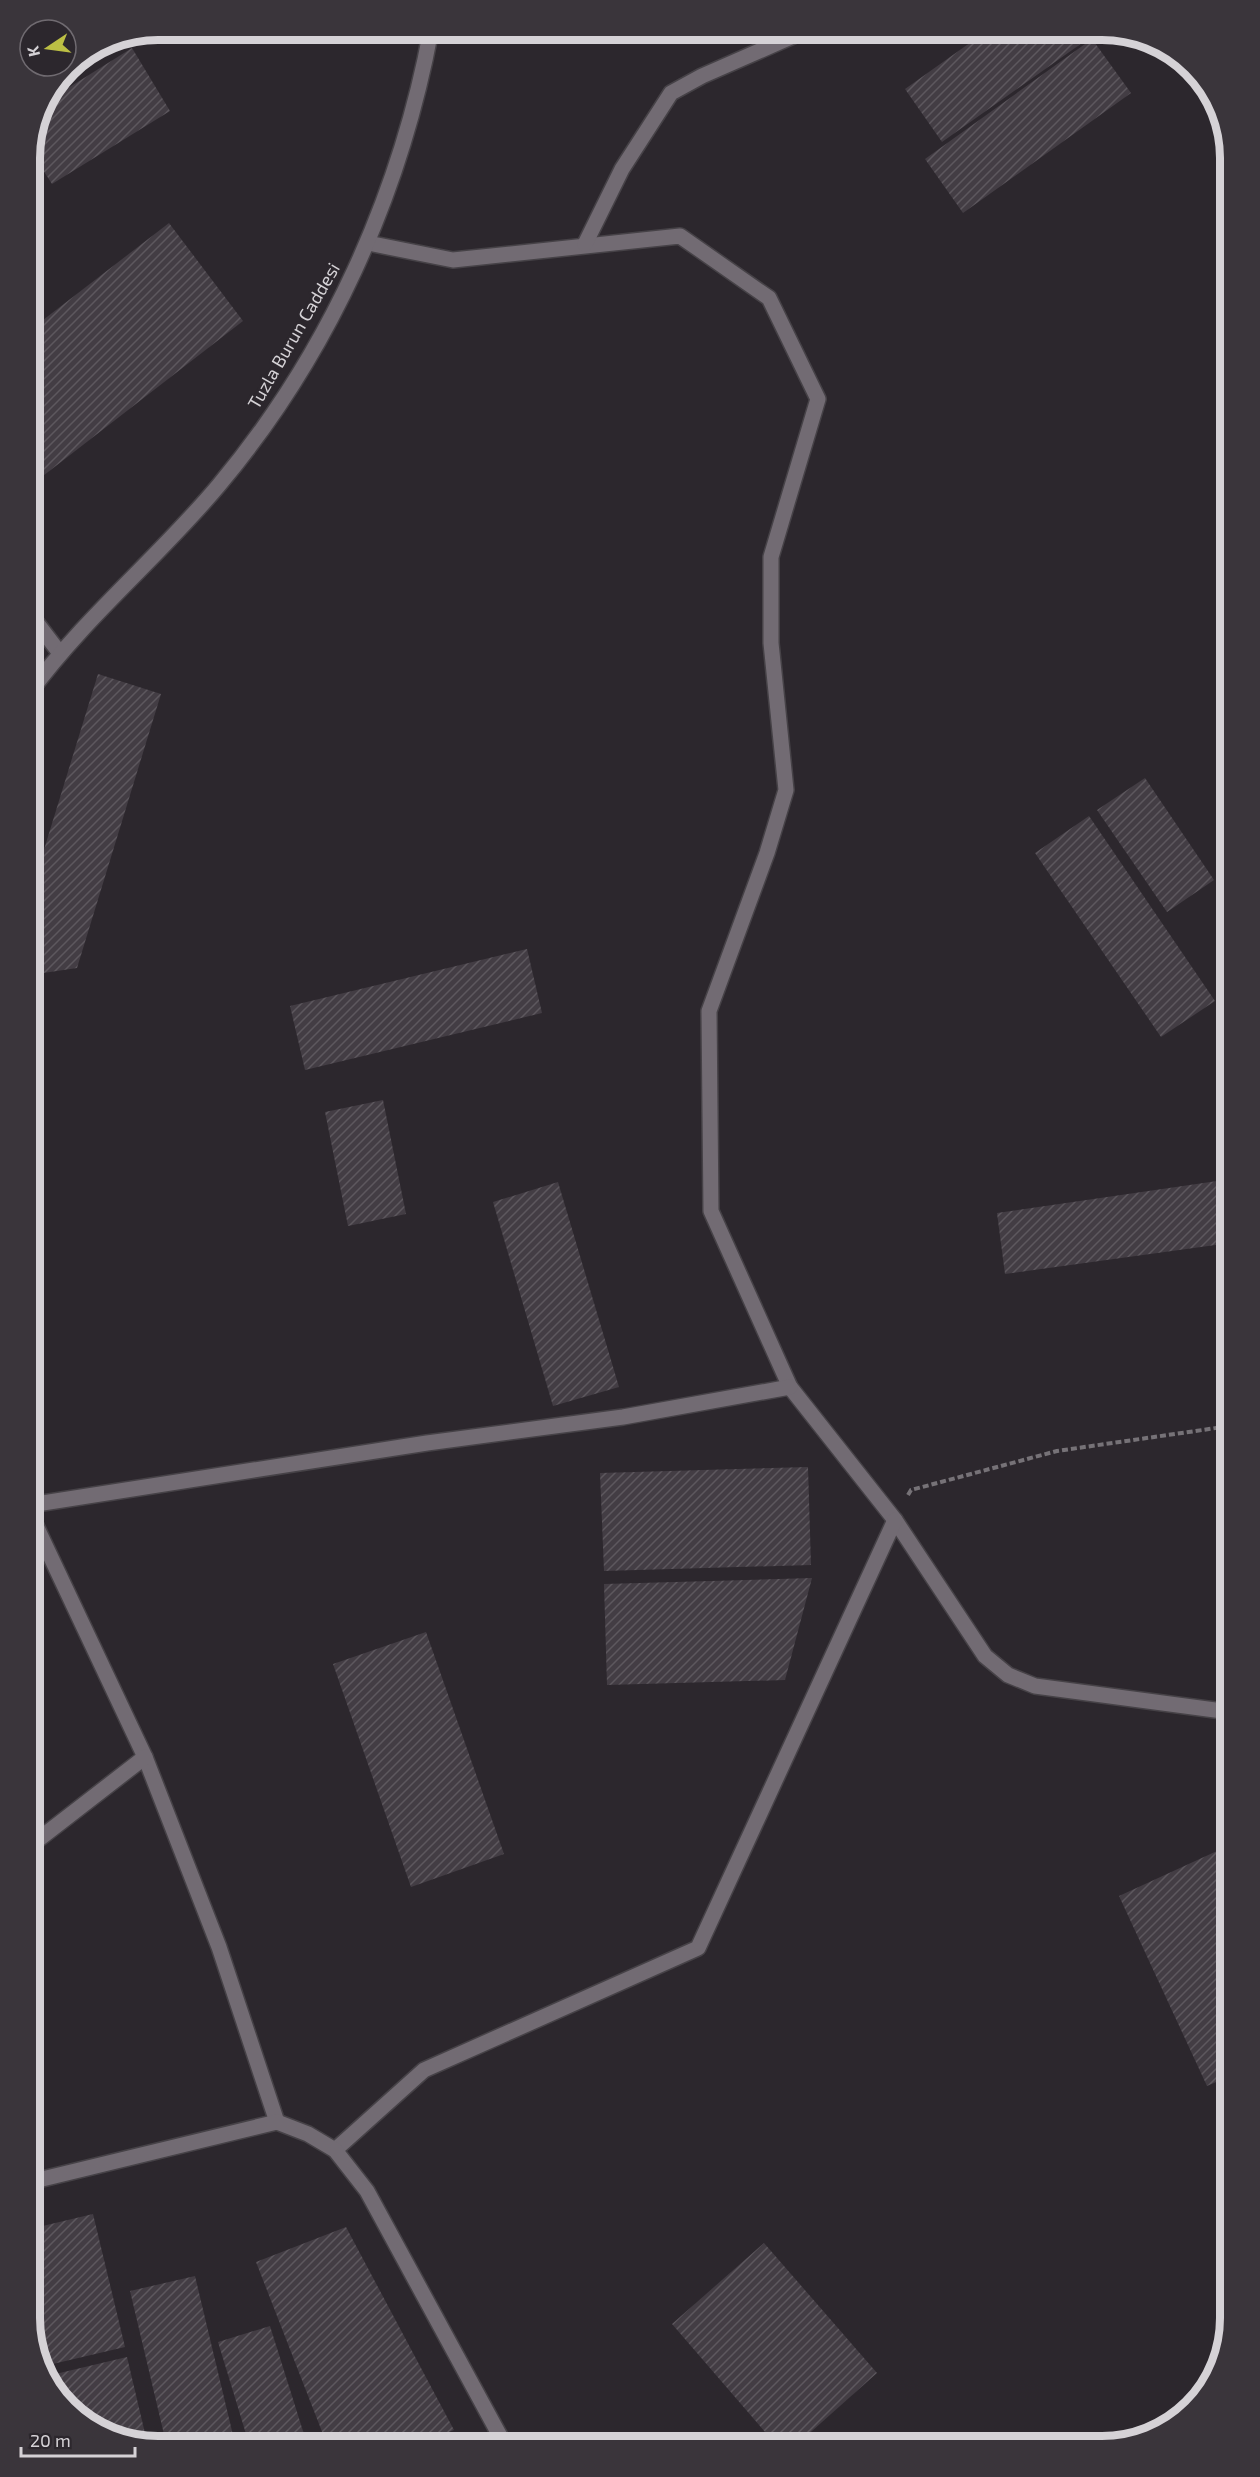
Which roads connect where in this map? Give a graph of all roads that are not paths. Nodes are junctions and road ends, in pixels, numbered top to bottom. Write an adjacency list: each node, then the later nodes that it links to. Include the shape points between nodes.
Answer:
1 (429, 40): 3 (street, Tuzla Burun Caddesi, via 421,85 396,171)
2 (783, 41): 4 (street, via 671,93 622,169)
3 (368, 243): 4 (street, via 453,260); 6 (street, Tuzla Burun Caddesi, via 294,383 254,441 174,536)
4 (585, 244): 8 (street, via 680,236 769,298 818,399 771,557 771,643 786,790 709,1011 711,1211)
5 (41, 628): 6 (street)
6 (60, 652): 7 (street, Tuzla Burun Caddesi)
7 (41, 678)
8 (790, 1387): 9 (street, via 623,1417 427,1443); 10 (street)
9 (40, 1503)
10 (895, 1520): 12 (street, via 985,1656 1008,1675 1035,1686); 16 (street, via 699,1948 424,2070)
11 (40, 1535): 13 (street)
12 (1220, 1711)
13 (145, 1757): 14 (street); 15 (street, via 219,1947)
14 (40, 1838)
15 (277, 2122): 16 (street); 17 (street)
16 (335, 2150): 18 (street, via 367,2191)
17 (40, 2180)
18 (500, 2436)

